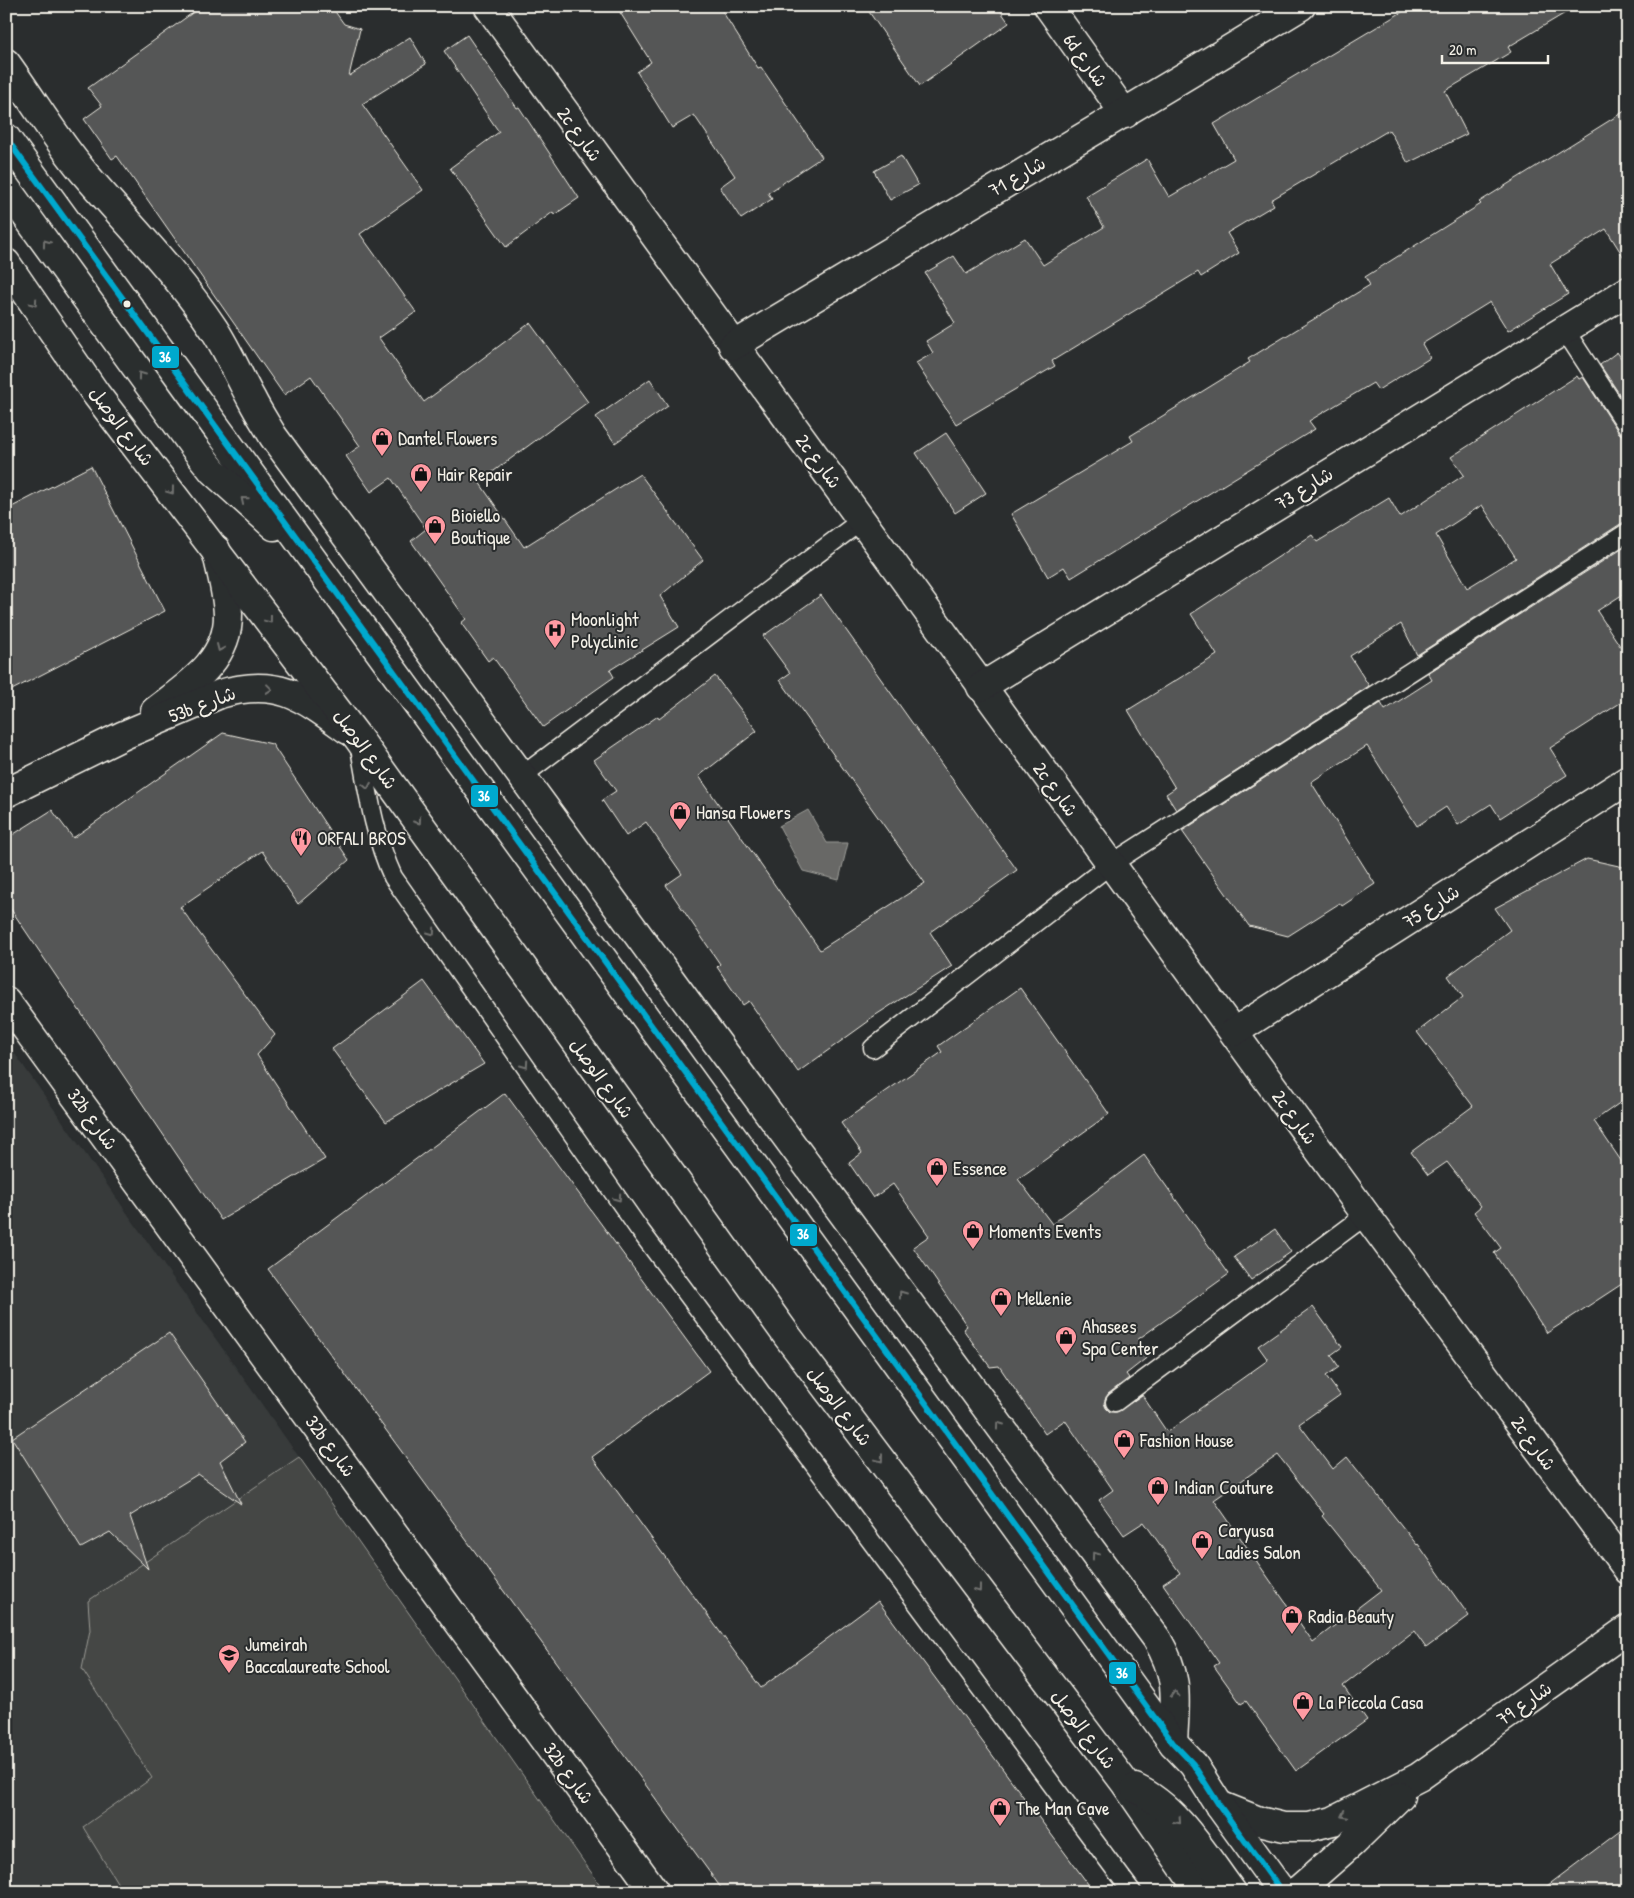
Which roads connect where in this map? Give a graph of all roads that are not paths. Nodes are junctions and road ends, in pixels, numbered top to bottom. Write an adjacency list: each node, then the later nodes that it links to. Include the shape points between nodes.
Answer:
1 (488, 6): 11 (street, 2c شارع)
2 (1048, 6): 5 (street, 6d شارع)
3 (1301, 6): 5 (street, شارع 71)
4 (6, 63): 20 (street, via 52,132 85,174 190,295 215,330 273,436)
5 (1125, 114): 11 (street, شارع 71)
6 (6, 138): 16 (street)
7 (6, 188): 16 (street, one-way to 7, via 213,471)
8 (6, 263): 15 (street, شارع الوصل, one-way to 15, via 96,394)
9 (1628, 291): 10 (street, شارع 73)
10 (1564, 329): 12 (lane); 17 (street, شارع 73)
11 (733, 346): 13 (street, 2c شارع)
12 (1628, 427)
13 (862, 520): 17 (street, 2c شارع); 20 (lane)
14 (1628, 532): 23 (lane)
15 (216, 550): 18 (street, 53b شارع, one-way to 18, via 228,616 226,635 218,653 194,681); 19 (street, شارع الوصل, one-way to 19)
16 (308, 554): 31 (street)
17 (981, 687): 23 (street, 2c شارع)
18 (124, 735): 19 (street, 53b شارع, one-way to 19, via 220,694 267,688 306,700); 22 (street, 53b شارع)
19 (358, 738): 33 (street, شارع الوصل, one-way to 33, via 788,1336); 36 (lane, one-way to 36, via 376,830 393,877 639,1228)
20 (522, 776): 31 (street, one-way to 20, via 1176,1695 1173,1675 1157,1639)
21 (1628, 780): 25 (street, شارع 75)
22 (6, 793)
23 (1111, 864): 25 (street, 2c شارع); 26 (lane)
24 (6, 1001): 35 (street, 32b شارع)
25 (1234, 1032): 27 (street, 2c شارع)
26 (873, 1048)
27 (1366, 1215): 28 (lane); 29 (street, 2c شارع)
28 (1115, 1402)
29 (1628, 1570)
30 (1628, 1629): 32 (street, شارع 79)
31 (1173, 1743): 34 (street, via 1193,1764)
32 (1419, 1777): 34 (street, شارع 79, one-way to 34, via 1333,1821 1309,1827 1267,1823); 40 (street, شارع 79)
33 (1125, 1783): 37 (street, شارع الوصل); 38 (street, one-way to 38, via 1140,1790 1173,1816)
34 (1219, 1805): 39 (street)
35 (656, 1892)
36 (1132, 1892)
37 (1200, 1892)
38 (1232, 1892)
39 (1282, 1892)
40 (1296, 1892)

